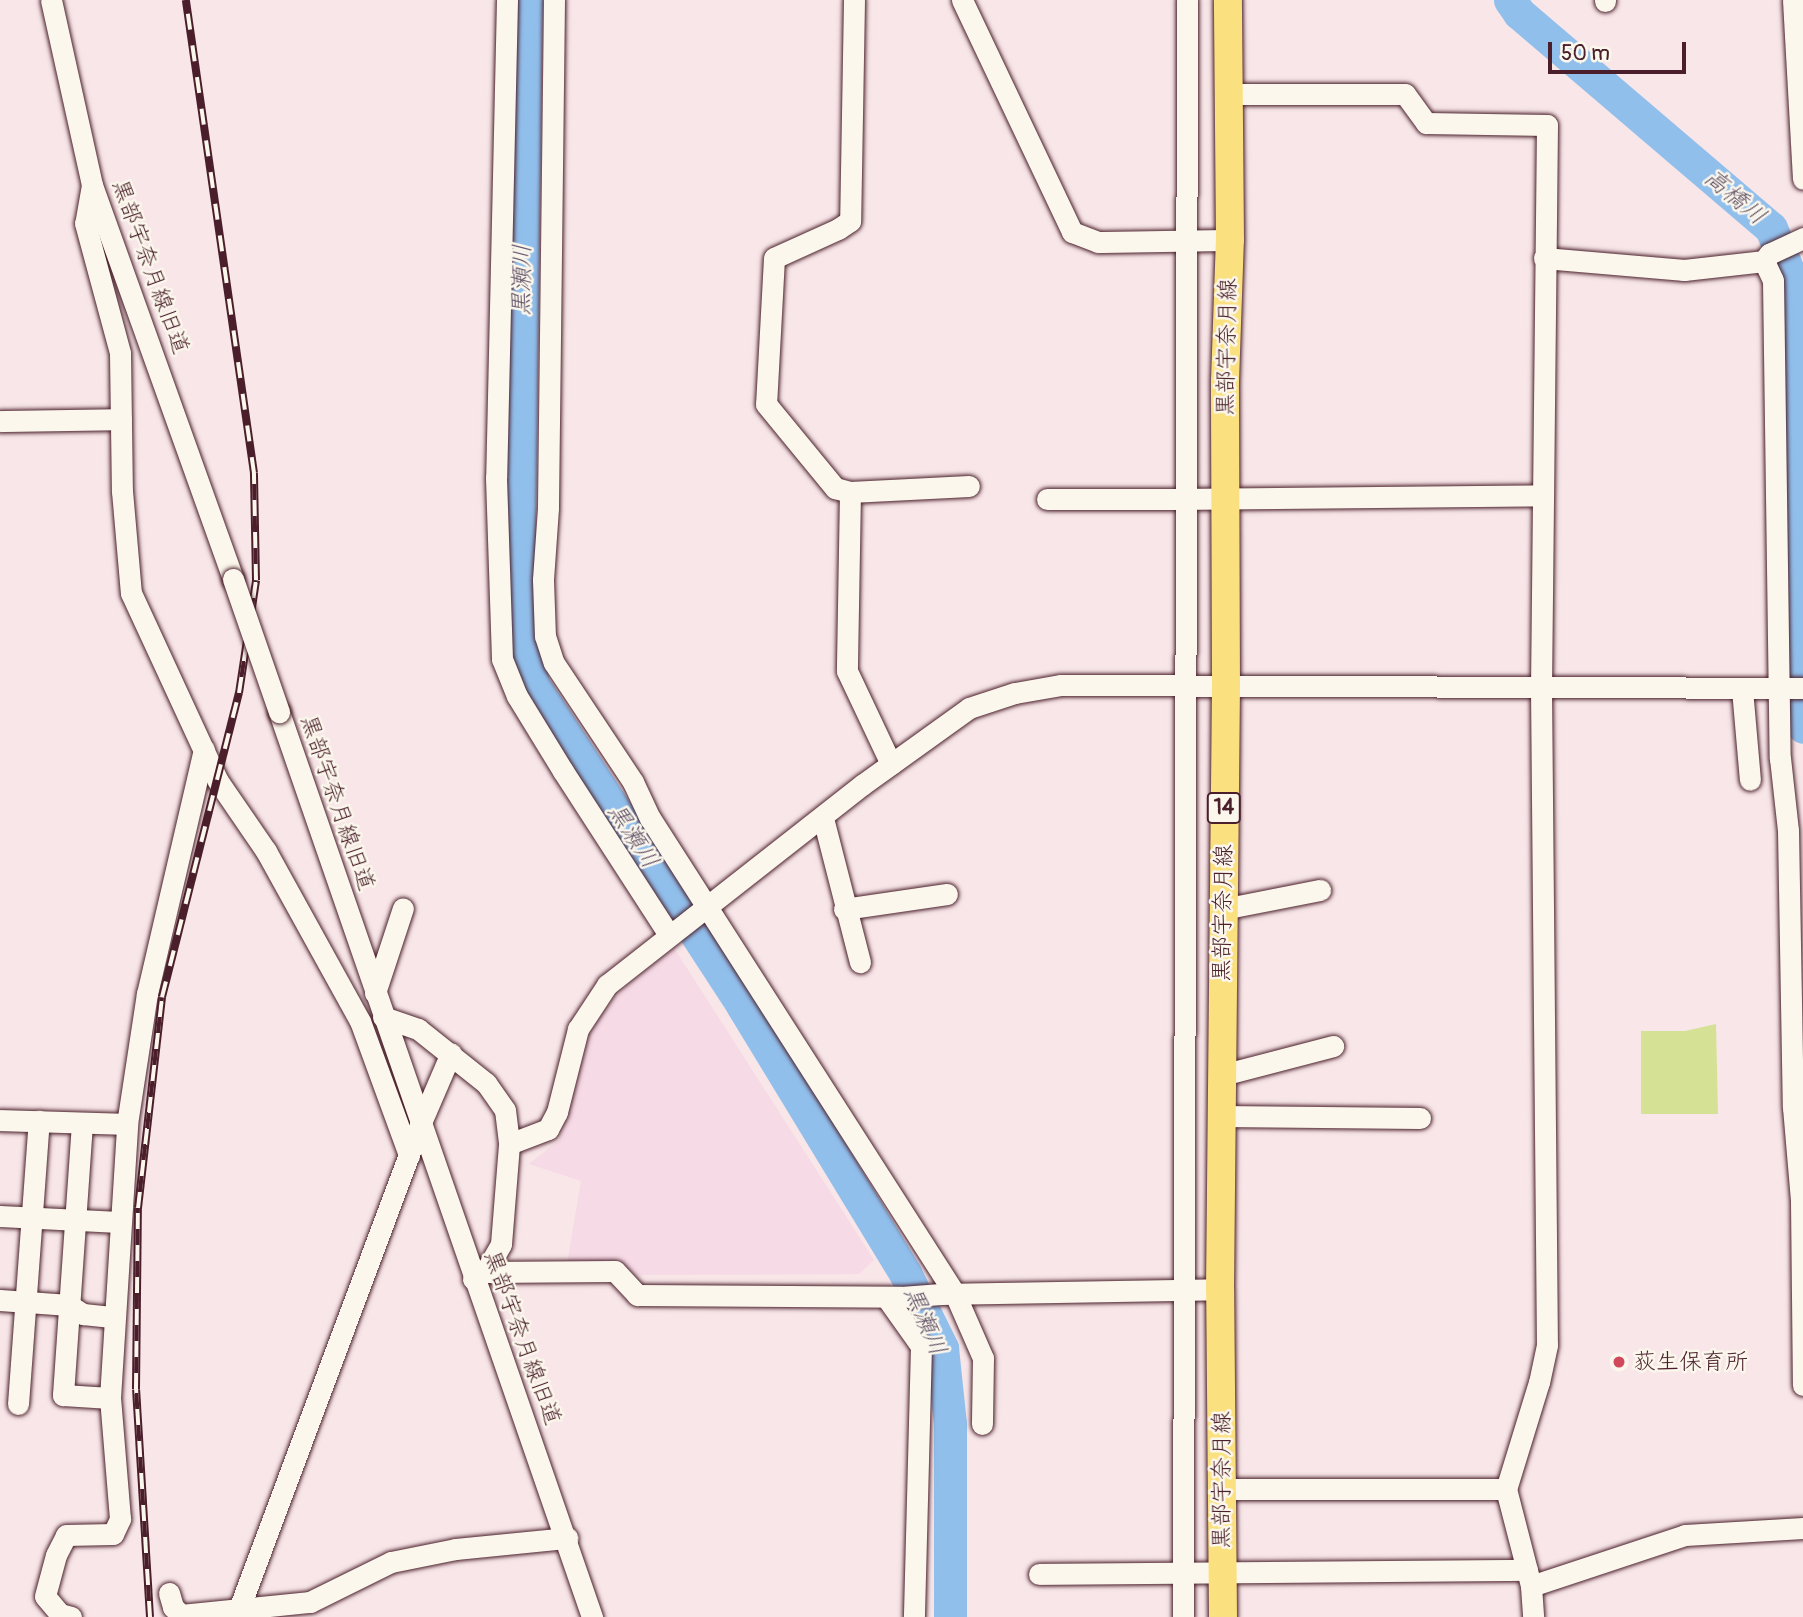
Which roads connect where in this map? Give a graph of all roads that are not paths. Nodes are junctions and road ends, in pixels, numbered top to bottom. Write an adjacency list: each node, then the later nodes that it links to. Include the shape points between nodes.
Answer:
1 (53, 0): 12 (street, 黒部宇奈月線旧道)
2 (507, 0): 42 (street, via 496,478 502,659 517,696 563,771)
3 (554, 0): 39 (street, via 545,636 554,663 633,782)
4 (854, 0): 21 (street, via 849,221 774,258 766,404 835,488)
5 (961, 0): 15 (street, via 1072,232 1098,242)
6 (1187, 0): 15 (street)
7 (1228, 0): 9 (main road, 黒部宇奈月線 / 14)
8 (1793, 0): 10 (street)
9 (1228, 94): 14 (main road, 黒部宇奈月線 / 14); 16 (street, via 1405,94 1426,122 1547,125)
10 (1803, 153): 11 (street)
11 (1803, 179)
12 (92, 185): 18 (street, via 85,223 120,353); 44 (street, 黒部宇奈月線旧道, bridge)
13 (1803, 238): 17 (street)
14 (1230, 240): 15 (street); 23 (main road, 黒部宇奈月線 / 14)
15 (1188, 241): 25 (street)
16 (1544, 258): 17 (street, via 1684,270); 22 (street)
17 (1764, 261): 31 (street, via 1773,280)
18 (121, 419): 19 (street); 32 (street, via 131,593)
19 (0, 421)
20 (969, 486): 21 (street)
21 (850, 492): 33 (street, via 847,671)
22 (1543, 495): 23 (street); 28 (street)
23 (1224, 497): 25 (street); 27 (main road, 黒部宇奈月線 / 14)
24 (1047, 499): 25 (street)
25 (1186, 499): 26 (street)
26 (1186, 686): 27 (street); 33 (street, via 1061,685 1014,693 969,708); 64 (street)
27 (1226, 687): 28 (street); 41 (main road, 黒部宇奈月線 / 14)
28 (1541, 688): 30 (street); 76 (street, via 1547,1345)
29 (1803, 688): 31 (street)
30 (1742, 689): 31 (street); 34 (street)
31 (1781, 689): 71 (street, via 1793,1107 1801,1201)
32 (204, 750): 54 (street, via 147,994); 57 (street, via 218,781 267,851 360,1021)
33 (891, 764): 35 (street)
34 (1750, 780)
35 (823, 818): 39 (street); 40 (street)
36 (1321, 890): 41 (street)
37 (947, 894): 40 (street)
38 (402, 908): 44 (street)
39 (704, 909): 42 (street); 65 (street)
40 (844, 909): 43 (street)
41 (1223, 909): 48 (main road, 黒部宇奈月線 / 14)
42 (672, 933): 56 (street, via 607,985 578,1029 557,1112 548,1129)
43 (860, 962)
44 (375, 993): 45 (street, 黒部宇奈月線旧道)
45 (383, 1017): 47 (street, via 418,1029); 55 (street, 黒部宇奈月線旧道)
46 (1333, 1046): 48 (street)
47 (451, 1053): 55 (street); 56 (street, via 486,1083 505,1110)
48 (1222, 1075): 49 (main road, 黒部宇奈月線 / 14)
49 (1222, 1116): 50 (street); 63 (main road, 黒部宇奈月線 / 14)
50 (1420, 1118)
51 (0, 1119): 52 (street)
52 (39, 1121): 53 (street); 59 (street)
53 (82, 1123): 54 (street); 60 (street)
54 (127, 1124): 61 (street)
55 (420, 1125): 57 (street); 62 (street, 黒部宇奈月線旧道)
56 (509, 1144): 62 (street, via 500,1244)
57 (410, 1155): 84 (street)
58 (0, 1216): 59 (street)
59 (32, 1217): 60 (street); 68 (street)
60 (76, 1221): 61 (street); 69 (street)
61 (119, 1222): 70 (street)
62 (479, 1276): 66 (street, via 615,1271 637,1295); 78 (street, 黒部宇奈月線旧道)
63 (1220, 1289): 64 (street); 75 (main road, 黒部宇奈月線 / 14)
64 (1185, 1290): 65 (street); 80 (street)
65 (948, 1294): 66 (street); 74 (street, via 983,1358)
66 (893, 1297): 87 (street, via 921,1346)
67 (0, 1300): 68 (street)
68 (24, 1301): 69 (street); 73 (street)
69 (69, 1306): 70 (street, via 83,1314); 72 (street, via 63,1395)
70 (114, 1317): 72 (street)
71 (1803, 1385)
72 (110, 1398): 85 (street, via 120,1519 113,1534 66,1535 56,1555 45,1596 60,1614)
73 (18, 1404)
74 (982, 1424)
75 (1222, 1489): 76 (street); 81 (main road, 黒部宇奈月線 / 14)
76 (1506, 1489): 82 (street)
77 (1803, 1528): 82 (street, via 1685,1535)
78 (567, 1538): 84 (street, via 456,1549 391,1562 310,1602); 86 (street, 黒部宇奈月線旧道)
79 (1039, 1574): 80 (street)
80 (1183, 1574): 81 (street); 88 (street)
81 (1222, 1574): 82 (street); 89 (main road, 黒部宇奈月線 / 14)
82 (1529, 1578): 90 (street)
83 (169, 1593): 84 (street, via 181,1615)
84 (238, 1613)
85 (71, 1617)
86 (592, 1617)
87 (914, 1617)
88 (1183, 1617)
89 (1223, 1617)
90 (1533, 1617)

